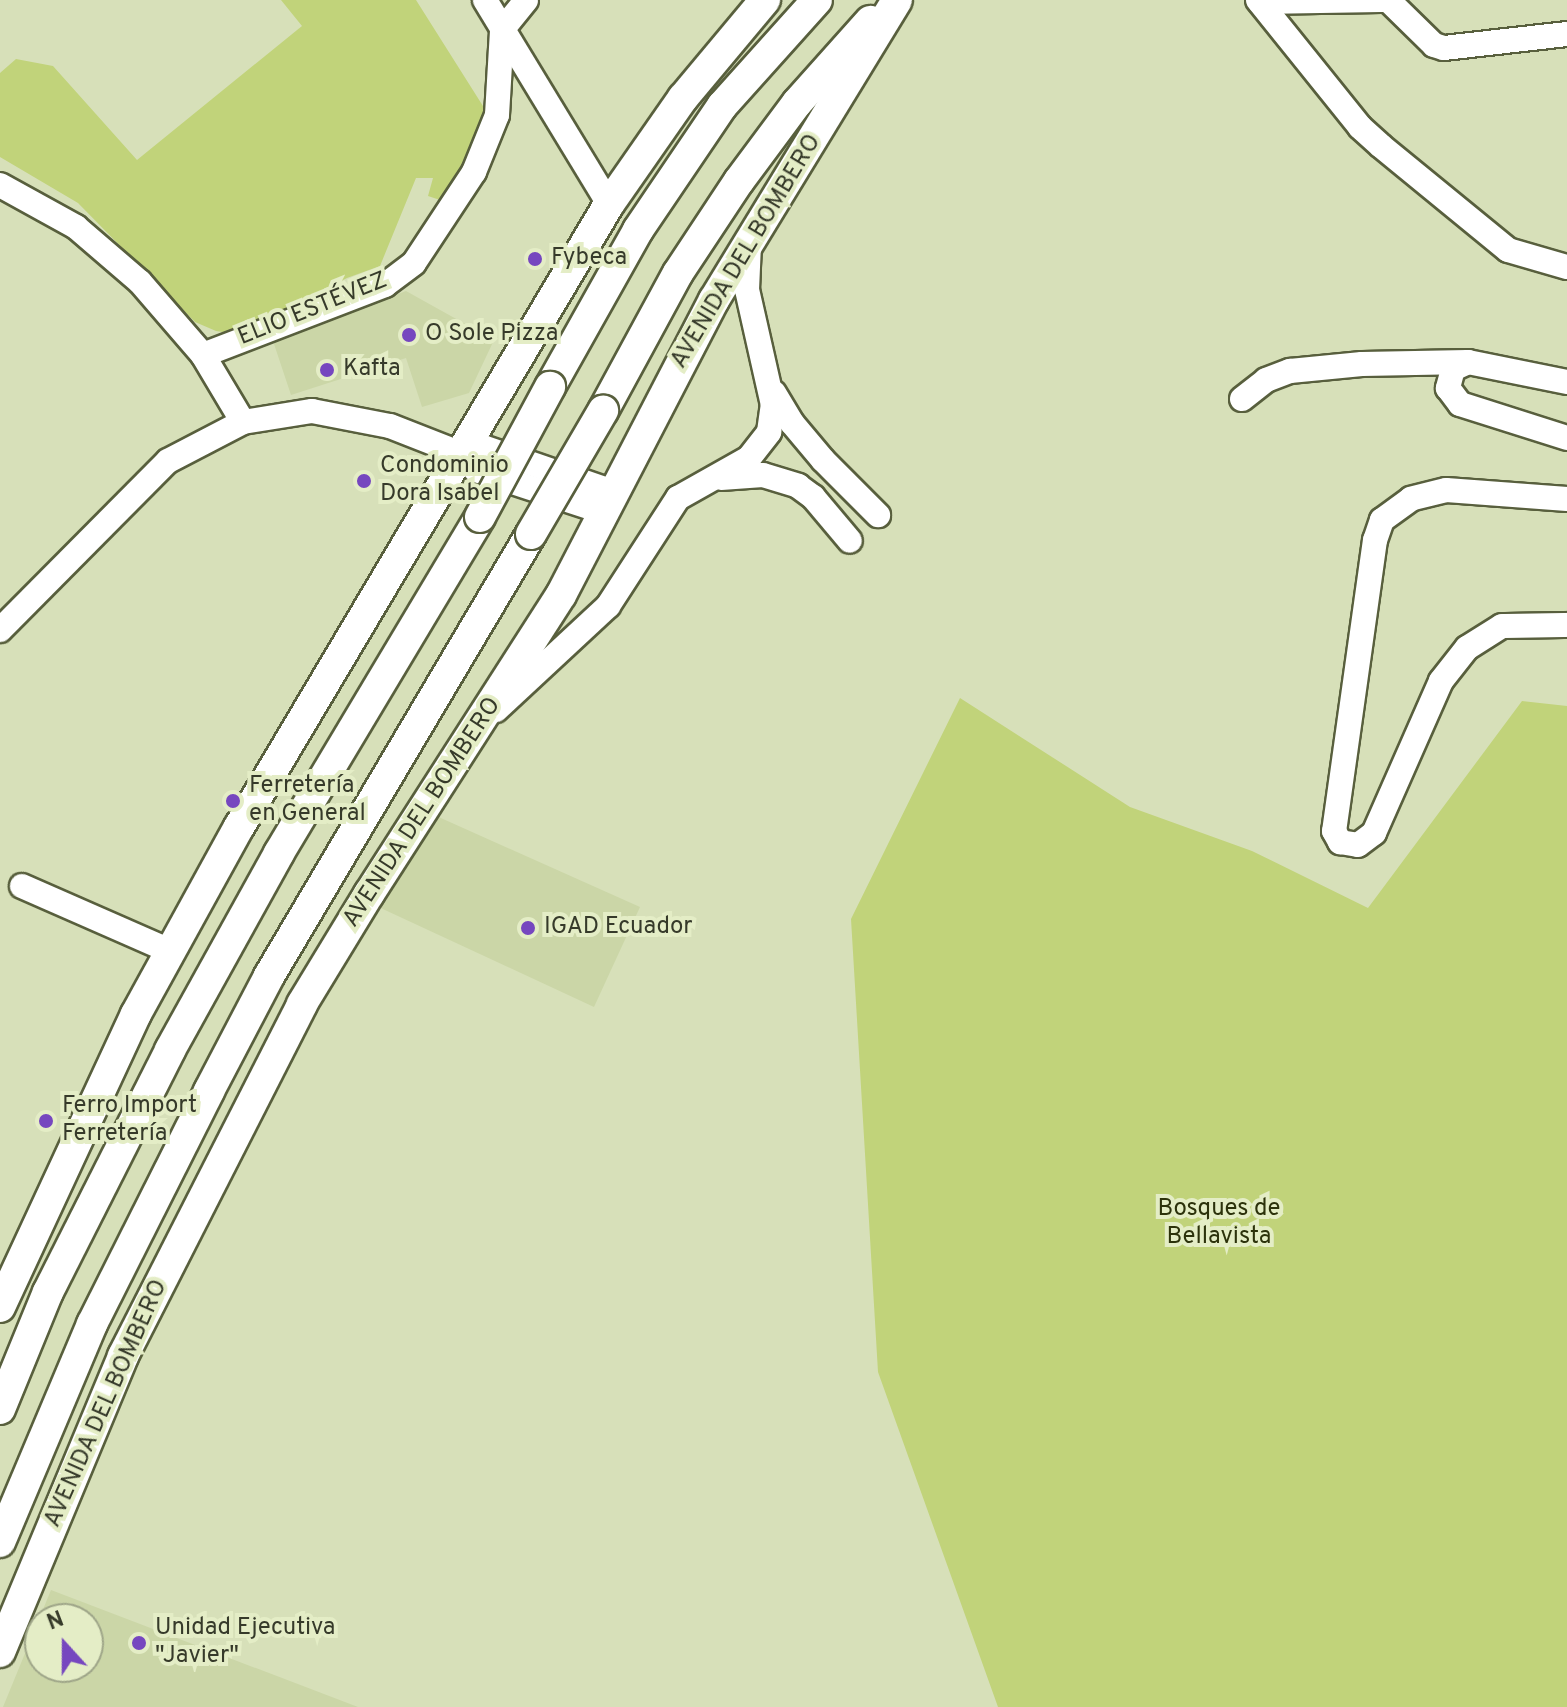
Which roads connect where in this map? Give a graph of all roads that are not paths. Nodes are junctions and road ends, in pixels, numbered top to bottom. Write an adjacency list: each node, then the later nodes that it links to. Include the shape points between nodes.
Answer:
1 (485, 0): 10 (street)
2 (526, 0): 10 (street)
3 (765, 0): 13 (main road, via 683,98)
4 (817, 0): 36 (main road, bridge, via 722,106 638,230 480,517 279,853 170,1050 48,1292)
5 (891, 0): 37 (main road, AVENIDA DEL BOMBERO, bridge, via 797,103 678,273 603,411 277,962 92,1324)
6 (897, 0): 14 (main road, AVENIDA DEL BOMBERO)
7 (1381, 0): 9 (street)
8 (1388, 0): 11 (street, via 1434,45 1444,48)
9 (1259, 1): 15 (street, via 1381,146 1508,250)
10 (502, 30): 13 (street); 16 (street, ELIO ESTÉVEZ, via 497,115 474,172 414,263 385,285)
11 (1567, 34)
12 (0, 185): 16 (street, via 76,227 140,282)
13 (609, 204): 23 (main road)
14 (750, 240): 19 (street, via 747,290); 26 (main road, AVENIDA DEL BOMBERO)
15 (1567, 267)
16 (203, 355): 21 (street)
17 (1468, 362): 18 (street); 20 (street, via 1290,371 1266,380); 22 (street, via 1455,367 1450,376 1449,392 1456,402)
18 (1567, 382)
19 (769, 384): 24 (street, via 769,432 749,458); 27 (street, via 792,423)
20 (1242, 399)
21 (243, 422): 23 (street, via 312,411 390,426); 30 (street, via 168,461)
22 (1567, 438)
23 (459, 453): 26 (street, via 483,447); 33 (main road)
24 (711, 480): 28 (street, via 763,475 798,486); 31 (street, via 678,498 608,606)
25 (1567, 499): 29 (street, via 1446,490 1411,499 1382,520 1336,815 1334,831 1340,842 1358,845 1374,833 1441,681 1467,648 1502,626)
26 (609, 502): 31 (main road, AVENIDA DEL BOMBERO, via 561,595)
27 (878, 515)
28 (850, 541)
29 (1567, 625)
30 (0, 630)
31 (480, 725): 38 (main road, AVENIDA DEL BOMBERO, via 361,906 240,1123 123,1356)
32 (22, 886): 33 (street)
33 (168, 950): 34 (main road)
34 (9, 1262): 35 (main road)
35 (0, 1307)
36 (0, 1409)
37 (0, 1542)
38 (0, 1652)

